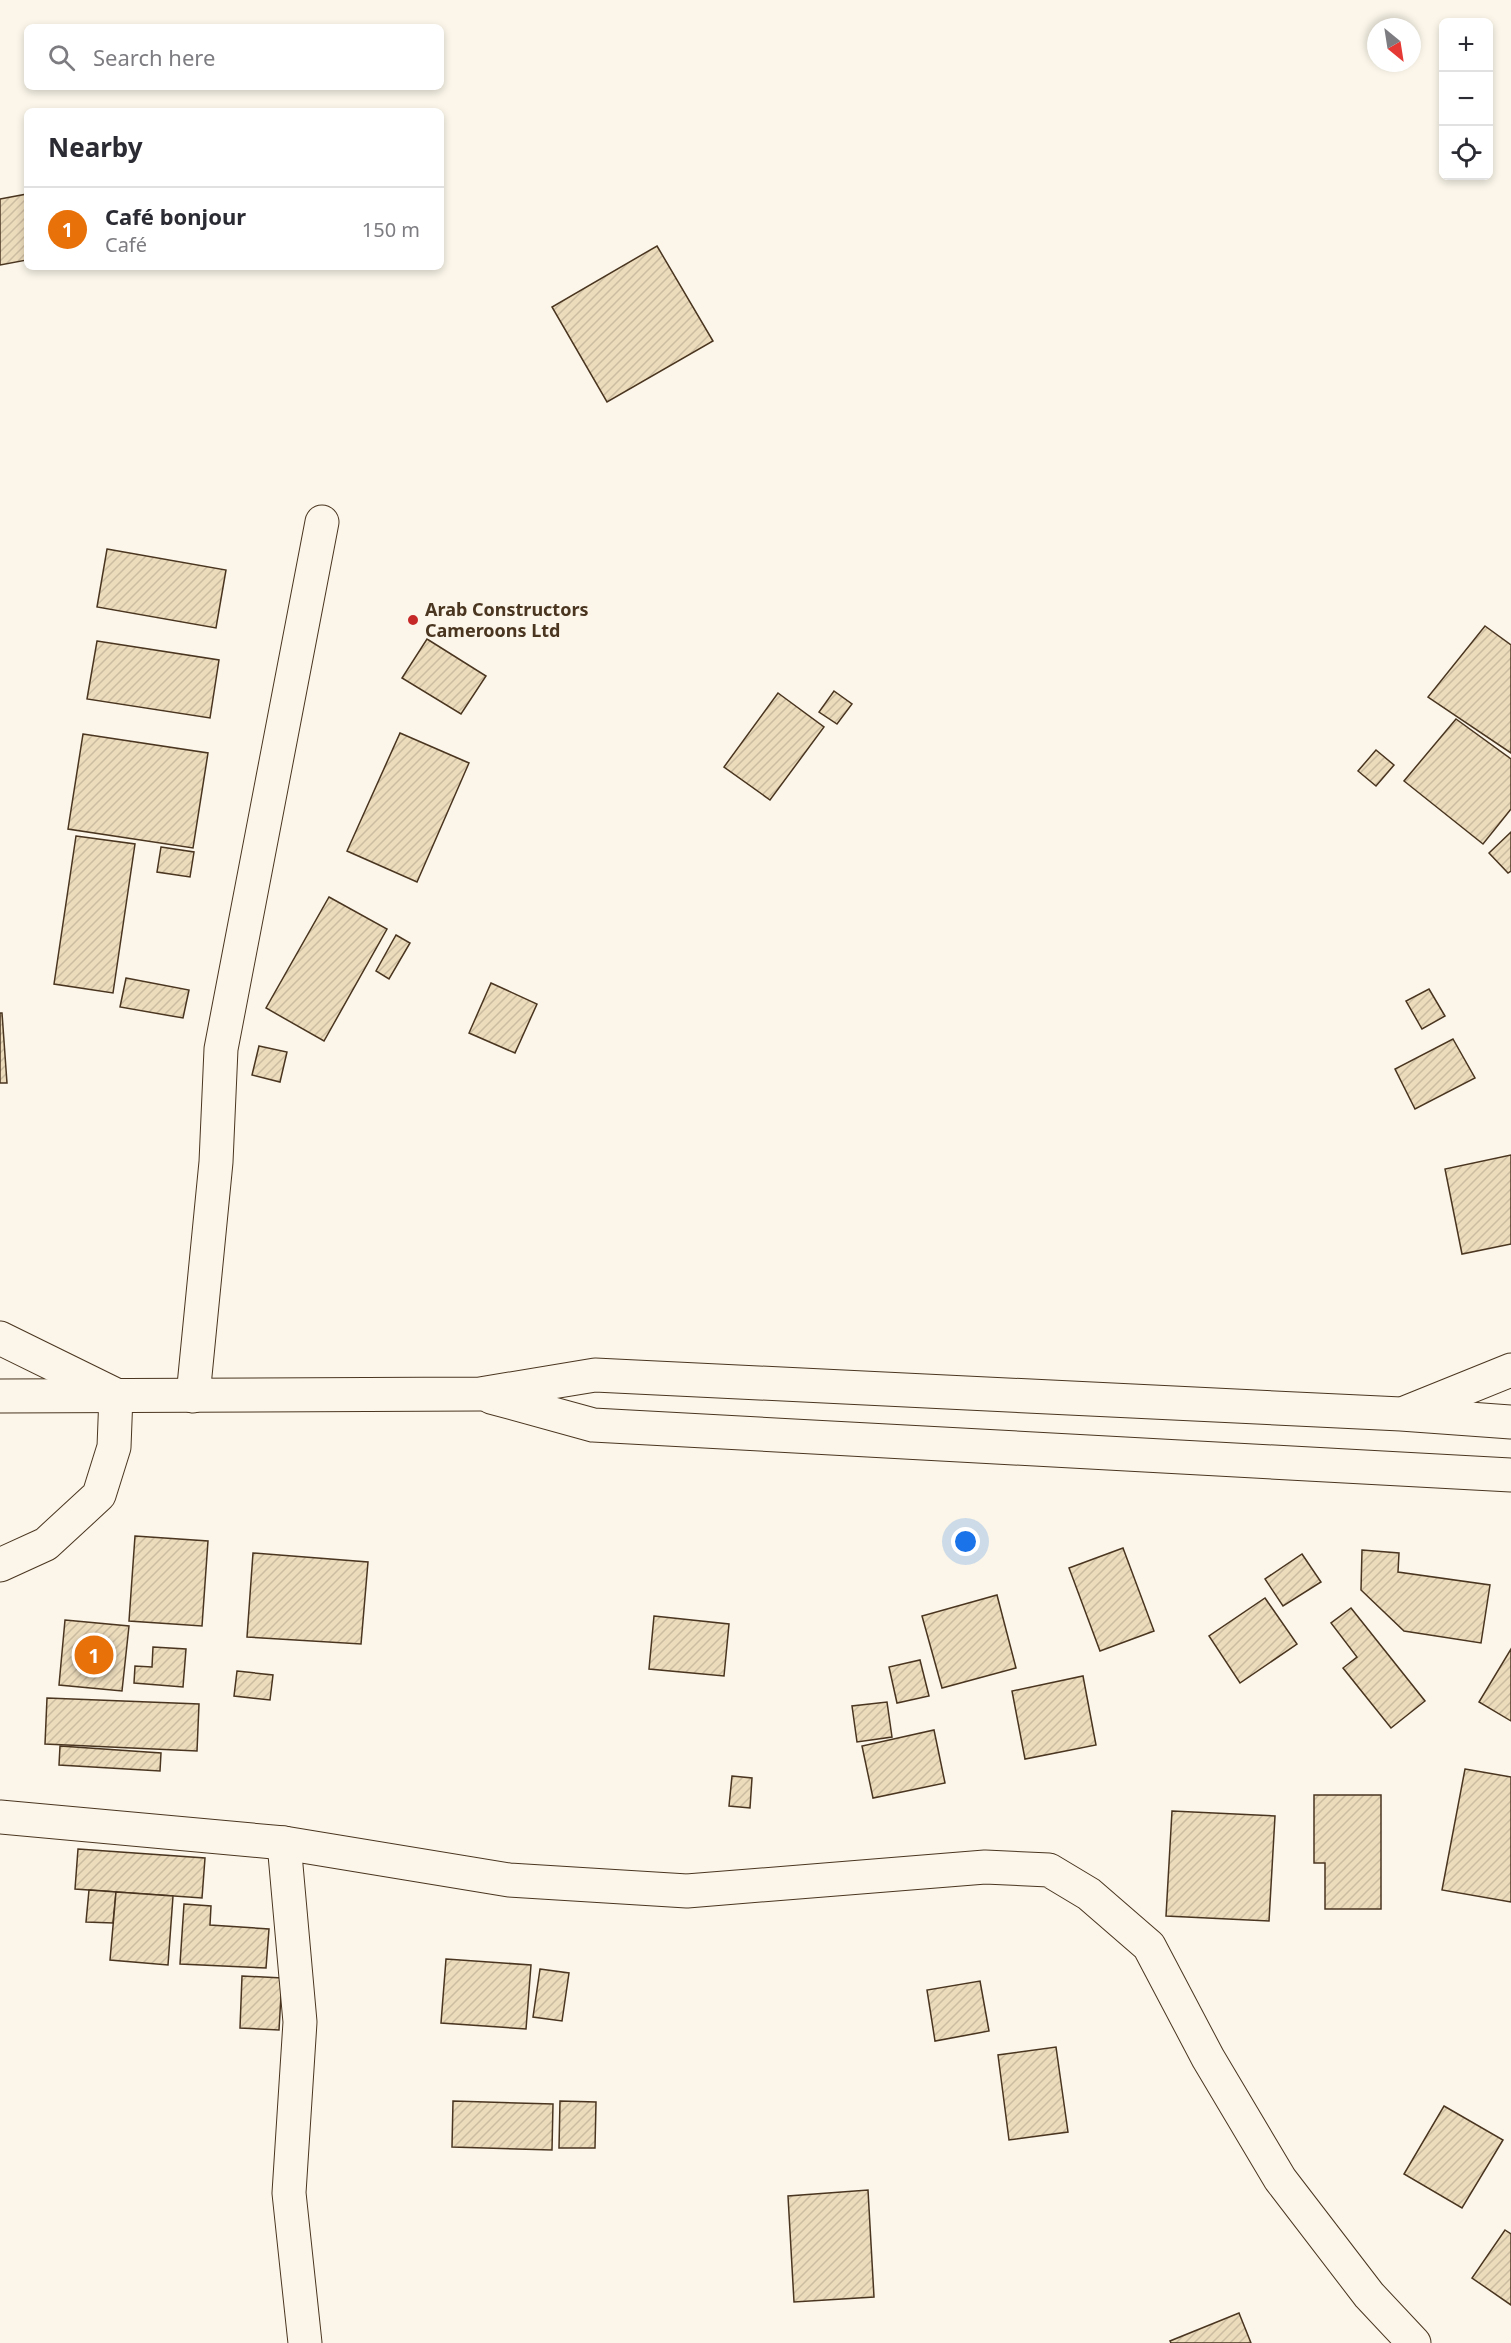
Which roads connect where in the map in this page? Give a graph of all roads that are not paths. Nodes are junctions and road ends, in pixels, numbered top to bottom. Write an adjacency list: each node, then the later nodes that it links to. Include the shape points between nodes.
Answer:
1 (322, 522): 7 (main road, via 220,1049 216,1162)
2 (0, 1338): 5 (main road)
3 (1511, 1370): 8 (main road)
4 (480, 1394): 7 (main road); 8 (main road, via 595,1375); 10 (main road, via 593,1425)
5 (116, 1395): 6 (main road); 7 (main road); 11 (main road, via 114,1447 99,1495 46,1544)
6 (0, 1396)
7 (194, 1396)
8 (1401, 1414): 9 (main road)
9 (1511, 1422)
10 (1511, 1475)
11 (0, 1565)
12 (0, 1817): 13 (main road)
13 (284, 1843): 14 (main road, via 300,2022 290,2193); 15 (main road, via 509,1880 687,1891 985,1867 1050,1870 1089,1894 1149,1946 1208,2058 1280,2179 1370,2295)
14 (305, 2343)
15 (1414, 2343)

